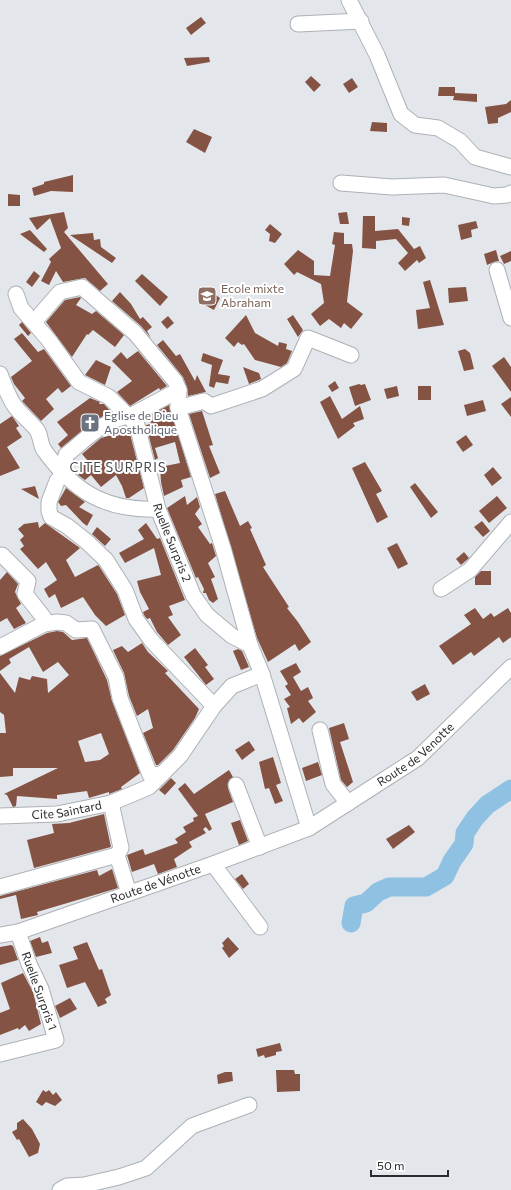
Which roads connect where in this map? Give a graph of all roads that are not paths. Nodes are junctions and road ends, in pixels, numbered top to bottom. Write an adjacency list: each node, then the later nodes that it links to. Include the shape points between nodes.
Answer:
1 (349, 0): 2 (street)
2 (361, 21): 3 (street); 4 (street, via 401,114 415,125 438,128 460,140 475,157)
3 (298, 24)
4 (511, 167)
5 (340, 183): 6 (street, via 392,187 444,185 494,196)
6 (511, 193)
7 (497, 270): 9 (street)
8 (16, 294): 10 (street, Ruelle Surpris 2, via 21,308)
9 (511, 318)
10 (34, 322): 13 (street, via 60,292 82,287 135,333 175,381); 15 (street, Ruelle Surpris 2, via 80,382 109,397)
11 (351, 355): 14 (street, via 308,338 294,369 262,389 211,406 204,401)
12 (0, 374): 16 (street, via 14,405 38,431 43,448)
13 (179, 390): 14 (street); 15 (street)
14 (178, 408): 22 (street, via 223,548)
15 (130, 416): 16 (street, via 104,424 66,455); 17 (street, Ruelle Surpris 2, via 137,424)
16 (63, 474): 17 (street, via 96,498 121,506); 26 (street, via 57,481 49,502 51,517 86,540 106,560 126,590 136,619 152,640)
17 (158, 509): 22 (street, Ruelle Surpris 2, via 193,595 207,615 232,636)
18 (511, 522): 20 (street, via 470,570)
19 (2, 555): 21 (street, via 28,581 25,594 44,618)
20 (441, 589)
21 (44, 624): 23 (street); 28 (street, via 57,622 76,630 92,629 116,677 120,698 150,775)
22 (250, 645): 25 (street)
23 (0, 646)
24 (511, 667): 31 (street, Route de Venotte, via 418,758)
25 (262, 674): 26 (street, via 232,686); 33 (street)
26 (214, 706): 28 (street, via 180,756)
27 (320, 730): 31 (street, via 333,784)
28 (162, 774): 30 (street, via 149,788)
29 (236, 784): 34 (street)
30 (111, 803): 32 (street, Cite Saintard, via 57,814); 35 (street, Cite Saintard, via 121,848)
31 (348, 803): 33 (street, Route de Venotte)
32 (0, 816)
33 (310, 828): 34 (street, Route de Vénotte)
34 (260, 847): 36 (street, Route de Vénotte)
35 (117, 855): 37 (street); 38 (street, Cite Saintard)
36 (213, 864): 38 (street, Route de Vénotte); 39 (street)
37 (0, 887)
38 (129, 893): 40 (street, Route de Vénotte)
39 (260, 927)
40 (18, 932): 41 (street, Route de Vénotte); 42 (street, Ruelle Surpris 1, via 28,964 41,989 56,1040)
41 (0, 935)
42 (0, 1054)
43 (249, 1105): 44 (street, via 192,1126 146,1168 119,1178 67,1186)
44 (60, 1190)

